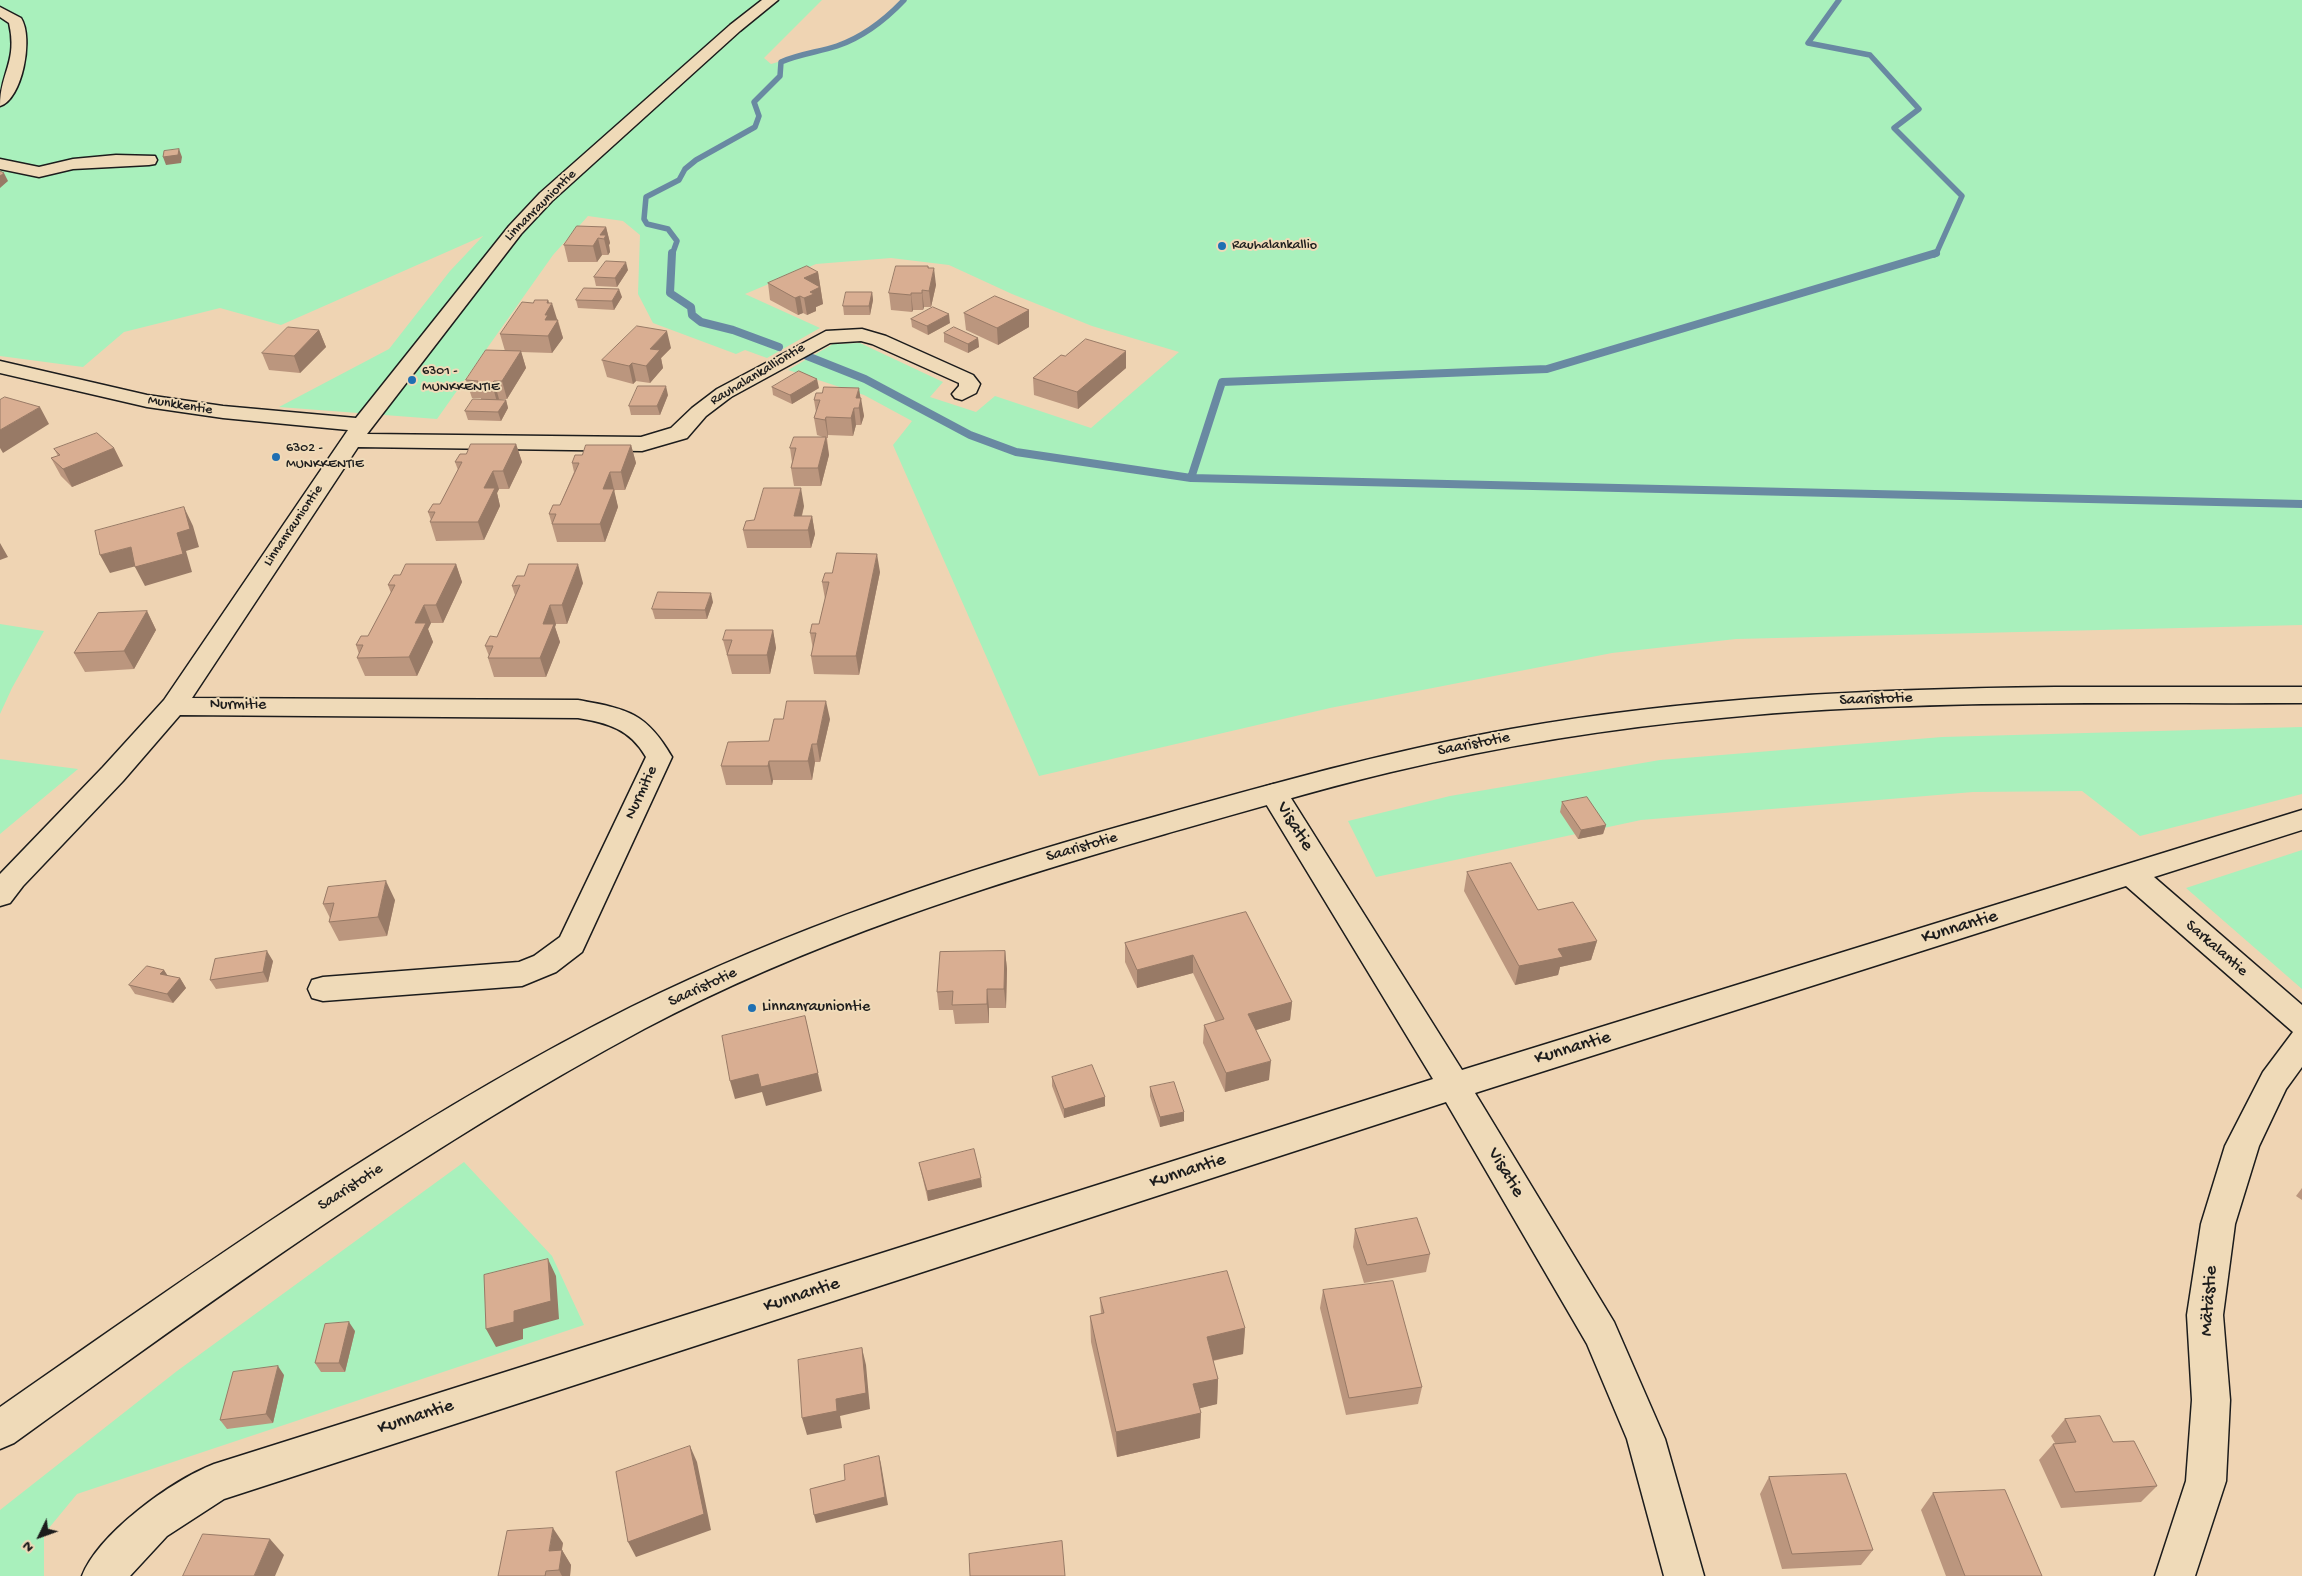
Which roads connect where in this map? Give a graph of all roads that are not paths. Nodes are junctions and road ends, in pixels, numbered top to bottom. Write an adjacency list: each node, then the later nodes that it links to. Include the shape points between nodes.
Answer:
1 (771, 0): 8 (street, Linnanrauniontie, via 735,28 546,197 496,254)
2 (0, 11): 3 (street, via 16,21 20,37 20,66)
3 (0, 101)
4 (149, 160): 5 (street, via 73,164 39,172)
5 (0, 164)
6 (0, 368): 8 (street, Munkkentie, via 147,401)
7 (962, 394): 8 (street, Rauhalankalliontie, via 969,388 966,379 879,340 844,334 810,344 724,393 679,433 662,440 642,444)
8 (357, 432): 10 (street, Linnanrauniontie)
9 (2302, 695): 11 (street, Saaristotie, via 1862,699 1755,706 1537,732 1419,756)
10 (173, 706): 14 (street, Linnanrauniontie); 15 (street, Nurmitie, via 578,709 617,715 639,730 659,757 571,944 545,964 522,974)
11 (1274, 794): 18 (street, Visatie); 19 (street, Saaristotie, via 1034,861 834,932 641,1017 396,1159 232,1266)
12 (2302, 820): 13 (street, Kunnantie)
13 (2131, 874): 16 (street, Sarkalantie); 18 (street, Kunnantie)
14 (0, 895)
15 (323, 989)
16 (2302, 1023)
17 (2302, 1042): 22 (street, Mätästie, via 2274,1082 2242,1146 2218,1224 2206,1315 2211,1400 2206,1481)
18 (1454, 1086): 20 (street, Kunnantie, via 214,1483 153,1522); 21 (street, Visatie, via 1601,1334 1646,1439)
19 (0, 1430)
20 (102, 1576)
21 (1684, 1576)
22 (2175, 1576)

